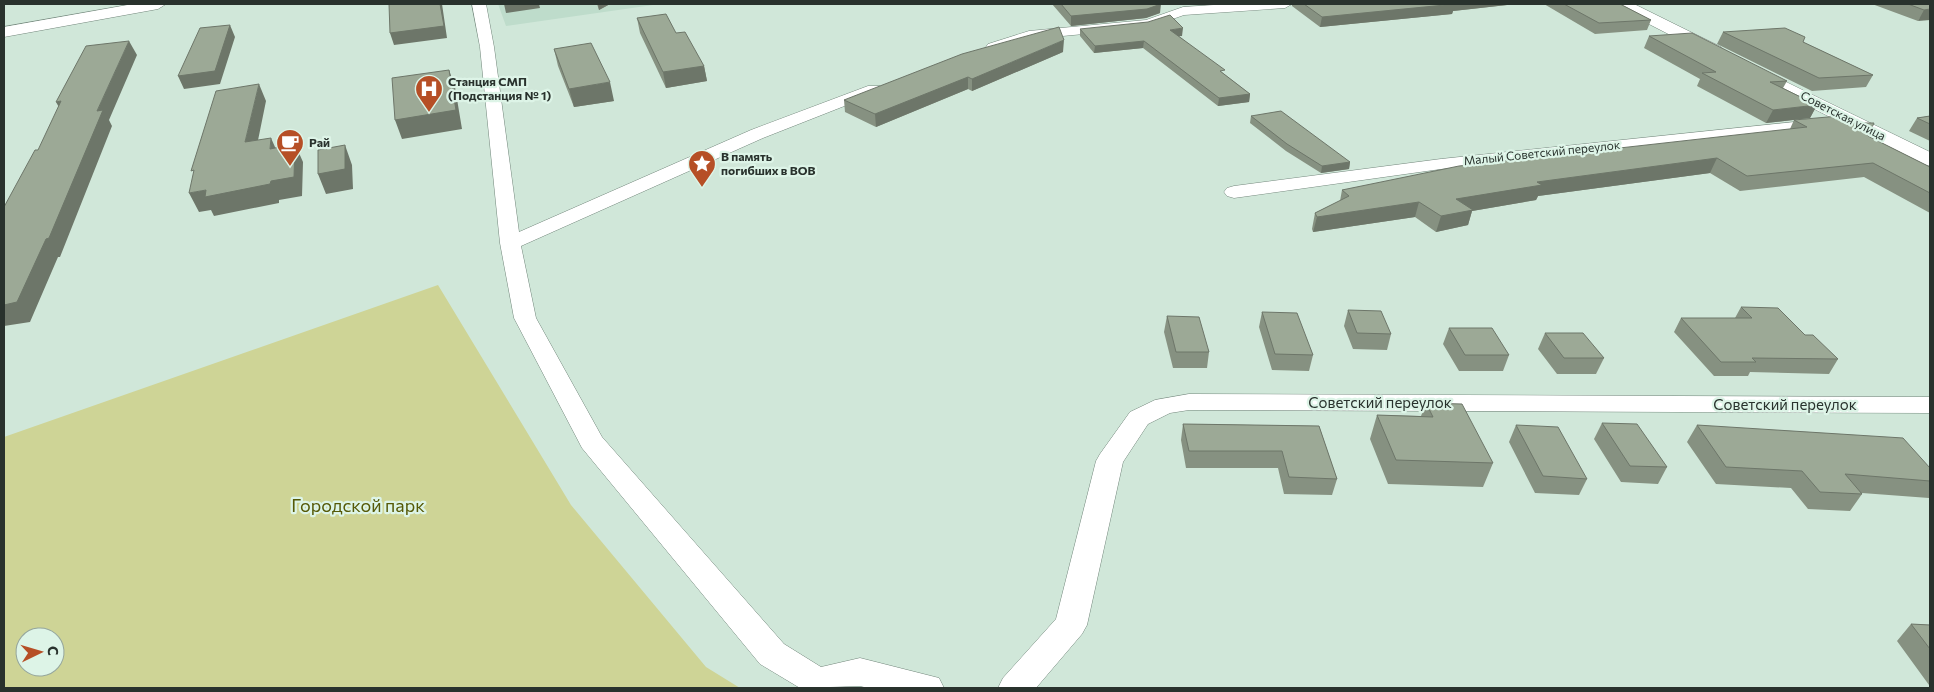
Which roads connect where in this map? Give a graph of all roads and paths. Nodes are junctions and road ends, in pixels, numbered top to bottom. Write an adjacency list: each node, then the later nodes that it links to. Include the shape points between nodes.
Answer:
1 (158, 4): 5 (main road)
2 (479, 4): 12 (street)
3 (1285, 4): 7 (street, via 1183,11 1146,24 1029,35)
4 (1622, 4): 9 (main road, Советская улица)
5 (129, 7): 6 (main road)
6 (4, 32)
7 (982, 50)
8 (891, 83): 12 (street, via 757,134)
9 (1851, 121): 10 (main road, Советская улица); 11 (street, Малый Советский переулок, via 1441,164)
10 (1930, 160)
11 (1234, 192)
12 (510, 243): 14 (street, via 525,318 591,442 772,654 818,682 860,672)
13 (1930, 405): 15 (street, Советский переулок, via 1189,402 1164,406 1139,418 1110,461 1071,626)
14 (927, 688)
15 (1014, 688)

